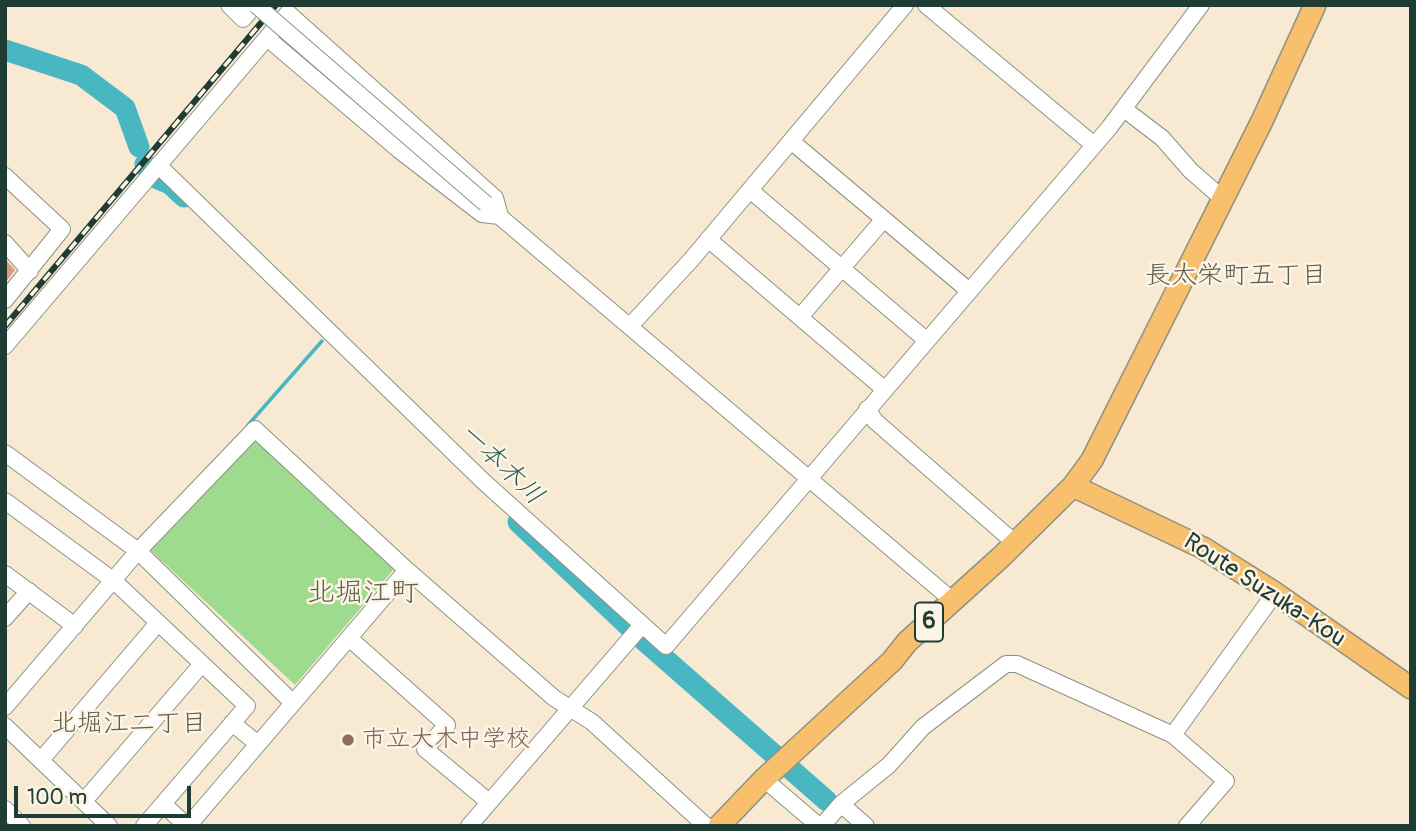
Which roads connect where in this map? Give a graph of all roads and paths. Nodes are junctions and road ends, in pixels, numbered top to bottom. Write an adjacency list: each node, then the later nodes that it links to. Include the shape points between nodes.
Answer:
1 (229, 5): 2 (street, via 243,19)
2 (256, 5): 15 (street, bridge)
3 (905, 5): 9 (street)
4 (926, 5): 10 (street)
5 (1201, 5): 8 (street)
6 (1315, 5): 14 (main road, 6)
7 (267, 38): 11 (street); 15 (street, via 482,214); 15 (street, via 288,13 495,198)
8 (1124, 109): 10 (street); 14 (street)
9 (792, 141): 13 (street); 16 (street)
10 (1094, 145): 21 (street)
11 (158, 165): 26 (street); 43 (street, via 483,481)
12 (5, 176): 20 (street, via 62,229)
13 (750, 190): 17 (street); 19 (street)
14 (1223, 199): 31 (main road, 6, via 1092,460)
15 (500, 216): 24 (street)
16 (884, 219): 19 (street); 21 (street)
17 (708, 239): 23 (street); 24 (street)
18 (5, 243): 20 (street)
19 (842, 268): 23 (street); 25 (street)
20 (30, 271): 22 (street)
21 (968, 290): 25 (street)
22 (5, 300)
23 (800, 317): 27 (street)
24 (630, 326): 30 (street)
25 (926, 340): 27 (street)
26 (7, 342)
27 (884, 389): 28 (street)
28 (867, 409): 30 (street); 33 (street, via 875,421)
29 (5, 453): 34 (street)
30 (809, 478): 40 (street); 43 (street, via 666,646)
31 (1073, 486): 33 (main road, 6); 39 (main road, Route Suzuka-Kou, via 1203,548)
32 (5, 501): 37 (street)
33 (1015, 543): 40 (main road, 6)
34 (134, 549): 35 (street, via 255,429); 37 (street); 48 (street)
35 (407, 570): 45 (street); 50 (street)
36 (5, 574): 38 (street)
37 (114, 581): 42 (street); 44 (street)
38 (29, 591): 41 (street); 44 (street)
39 (1275, 593): 47 (main road, Route Suzuka-Kou); 53 (street)
40 (952, 600): 56 (main road, 6)
41 (5, 618)
42 (158, 623): 46 (street); 55 (street)
43 (642, 625): 50 (street)
44 (75, 626): 49 (street)
45 (349, 638): 48 (street); 58 (street, via 447,725 425,749)
46 (202, 664): 51 (street, via 247,706); 57 (street)
47 (1411, 688)
48 (293, 703): 54 (street)
49 (5, 707)
50 (570, 707): 58 (street); 67 (street)
51 (232, 723): 54 (street); 59 (street)
52 (5, 726): 55 (street)
53 (1173, 735): 60 (street, via 1017,664 1006,664 923,727 889,765); 71 (street, via 1226,781)
54 (258, 744): 65 (street)
55 (41, 760): 57 (street)
56 (764, 779): 68 (main road, 6); 69 (street)
57 (84, 801): 63 (street)
58 (489, 802): 66 (street)
59 (163, 804): 64 (street); 65 (street)
60 (841, 804): 69 (street); 70 (street)
61 (5, 809): 62 (street)
62 (22, 826)
63 (109, 826)
64 (144, 826)
65 (187, 826)
66 (469, 826)
67 (706, 826)
68 (719, 826)
69 (820, 826)
70 (866, 826)
71 (1187, 826)

